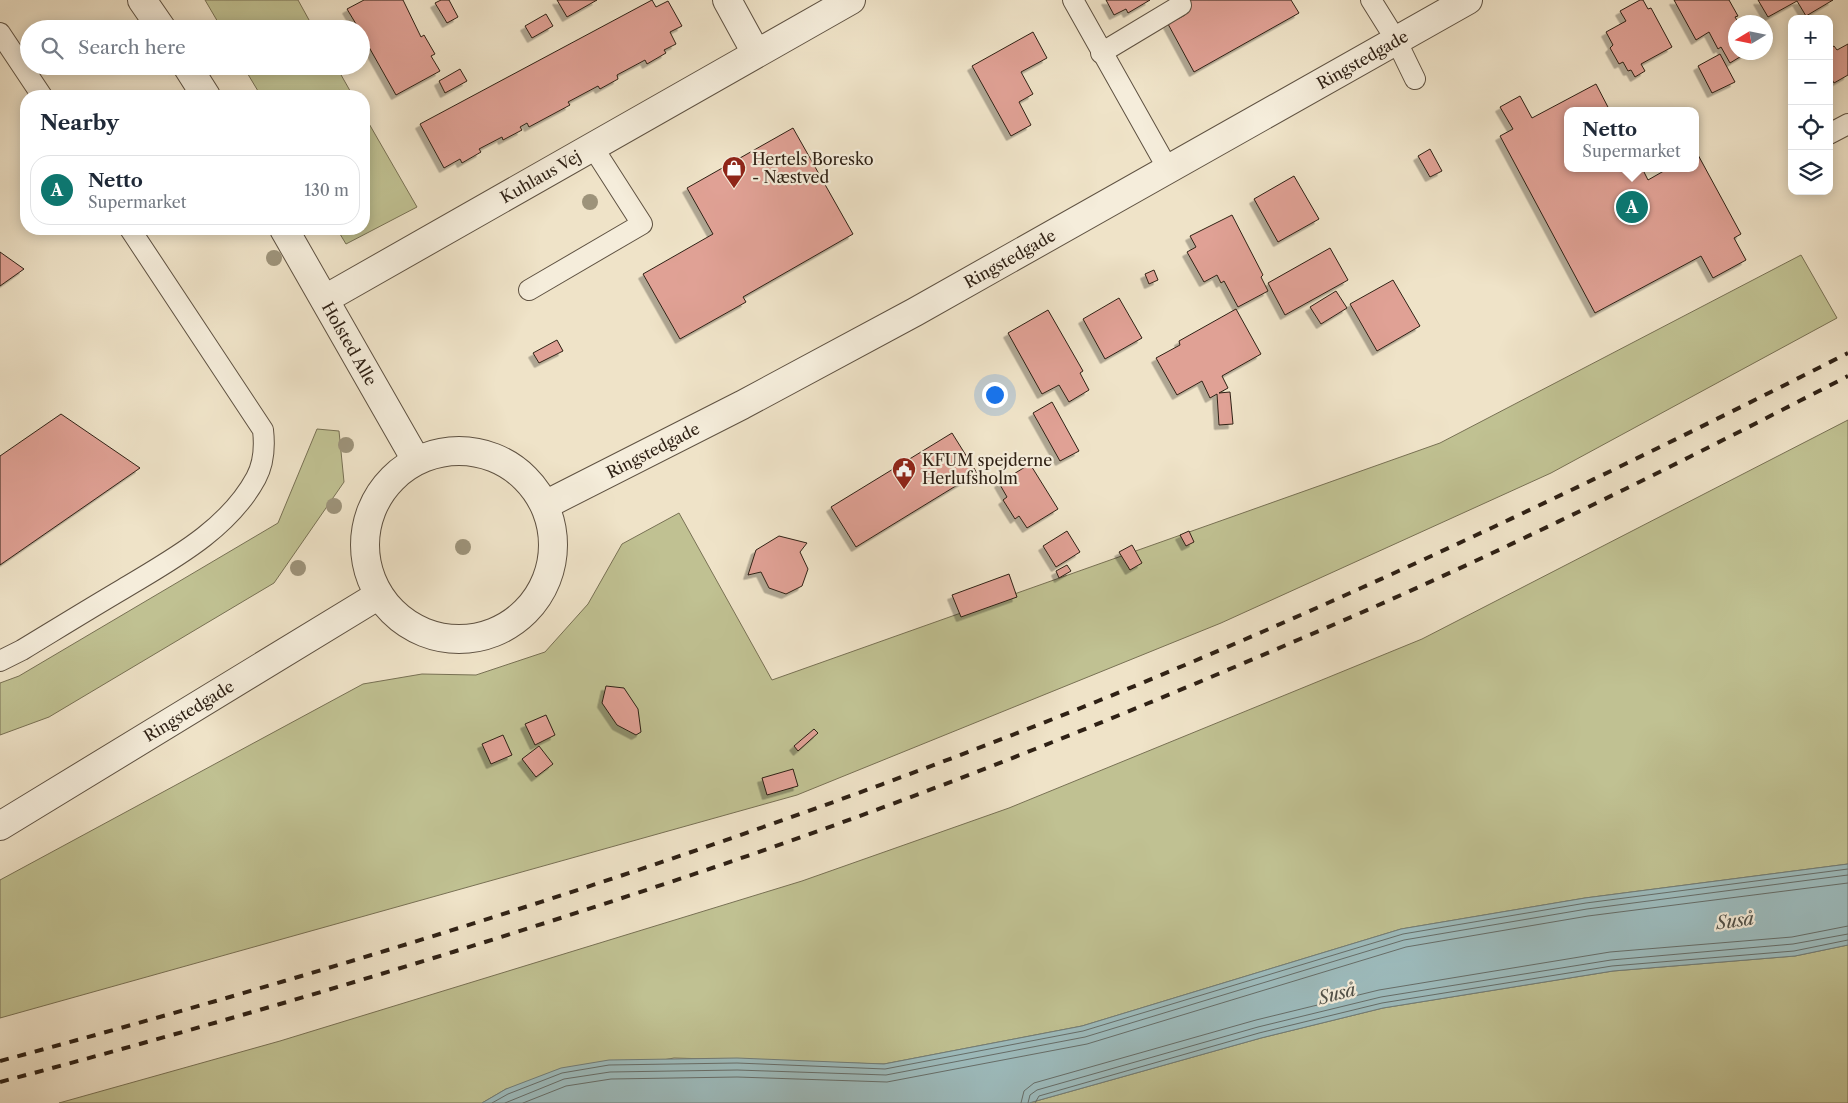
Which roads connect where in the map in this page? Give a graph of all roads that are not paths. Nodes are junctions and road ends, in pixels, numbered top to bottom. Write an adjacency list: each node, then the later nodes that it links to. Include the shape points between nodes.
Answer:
1 (142, 0): 8 (street)
2 (727, 0): 12 (street)
3 (851, 0): 12 (street, Kuhlaus Vej)
4 (1073, 0): 11 (lane)
5 (1371, 0): 10 (lane)
6 (1468, 0): 10 (street, Ringstedgade)
7 (1181, 5): 11 (lane)
8 (156, 20)
9 (0, 33): 13 (lane)
10 (1396, 40): 16 (lane); 22 (street, Ringstedgade)
11 (1101, 53): 22 (lane)
12 (756, 54): 21 (street, Kuhlaus Vej)
13 (20, 63)
14 (28, 75): 17 (lane)
15 (193, 75): 18 (street)
16 (1415, 79)
17 (38, 90)
18 (202, 90)
19 (1848, 124): 20 (lane)
20 (1833, 132)
21 (592, 146): 25 (lane, via 642,224); 26 (street, Kuhlaus Vej)
22 (1168, 169): 28 (street, Ringstedgade, via 915,312)
23 (134, 235): 30 (lane, via 264,430 265,448 261,465 253,483 233,511 188,550)
24 (287, 235): 26 (street, Holsted Alle)
25 (529, 290)
26 (324, 299): 27 (street, Holsted Alle)
27 (416, 460): 28 (street, via 445,451 476,451 504,461 528,480); 29 (street, via 391,479 371,512 365,535 367,566)
28 (545, 505): 29 (street, via 554,535 552,567 539,596 518,620 490,635 459,640 428,635 400,619)
29 (379, 596): 31 (street, Ringstedgade)
30 (0, 660)
31 (0, 826)

